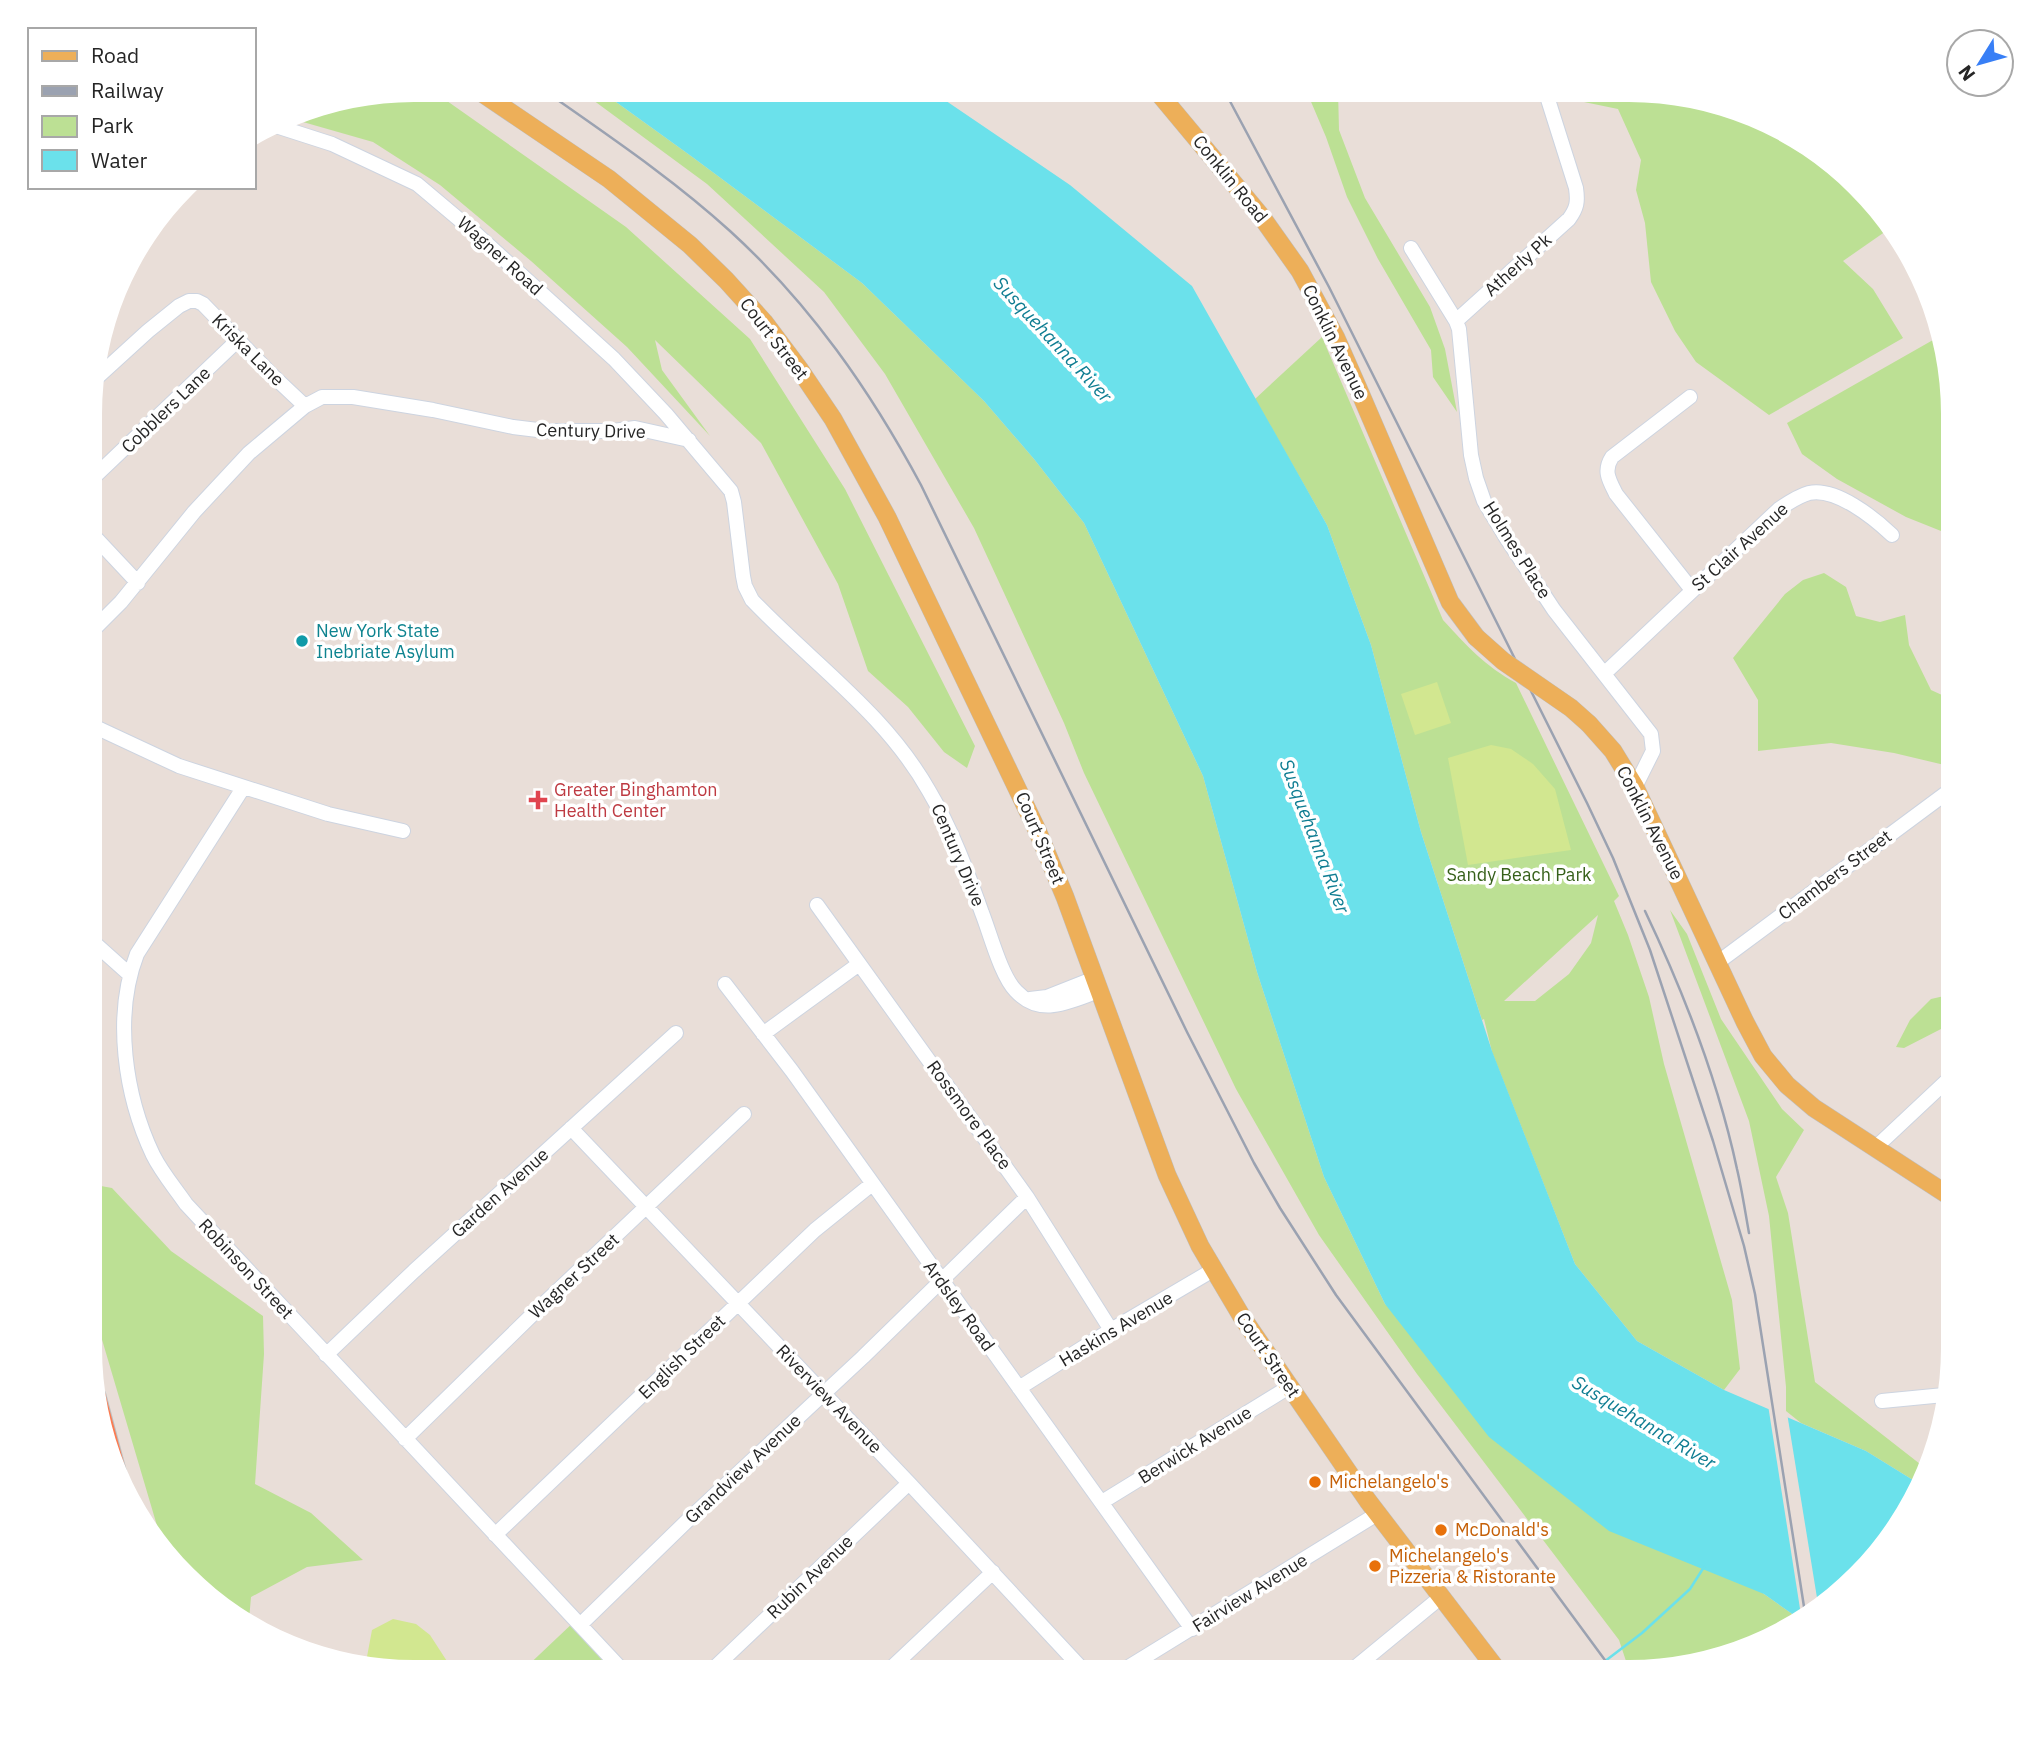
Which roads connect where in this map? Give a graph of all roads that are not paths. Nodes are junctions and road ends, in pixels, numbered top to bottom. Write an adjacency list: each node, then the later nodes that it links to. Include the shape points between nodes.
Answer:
1 (495, 102): 31 (main road, Court Street, via 609,179 675,231 744,299 800,370 864,474 965,676 1037,830)
2 (1166, 102): 6 (main road, Conklin Road, via 1261,216)
3 (1549, 102): 7 (street, Atherly Pk, via 1578,203 1569,219)
4 (287, 128): 12 (street, Wagner Road, via 417,184 614,359)
5 (1411, 248): 7 (street, Holmes Place)
6 (1300, 271): 21 (main road, Conklin Avenue, bridge, via 1345,359 1450,602 1476,637 1503,662 1589,724)
7 (1456, 321): 19 (street, Holmes Place, via 1471,455 1484,500 1555,610)
8 (238, 340): 9 (street, Kriska Lane, via 203,304 189,301); 11 (street, Kriska Lane); 13 (street, Cobblers Lane)
9 (104, 371)
10 (1690, 397): 17 (street, via 1612,457 1606,470 1616,494)
11 (305, 406): 12 (street, Century Drive, via 322,397 353,397 513,427 545,431 635,428); 16 (street, Century Drive, via 249,453 194,512)
12 (688, 440): 31 (street, Century Drive, via 732,493 748,593 873,716 928,788 956,842 1017,993 1050,1006)
13 (102, 470)
14 (1892, 535): 17 (street, St Clair Avenue, via 1839,497 1808,493 1779,509)
15 (102, 545): 16 (street)
16 (138, 583): 18 (street, Century Drive)
17 (1692, 590): 19 (street, St Clair Avenue)
18 (102, 621)
19 (1605, 673): 21 (street, Holmes Place, via 1651,734 1653,751)
20 (102, 730): 22 (street, via 179,766)
21 (1635, 787): 27 (main road, Conklin Avenue)
22 (243, 788): 24 (street); 29 (street, Robinson Street, via 137,954)
23 (1941, 797): 27 (street, Chambers Street)
24 (403, 831)
25 (817, 905): 28 (street, Rossmore Place)
26 (102, 950): 29 (street)
27 (1717, 963): 37 (main road, Conklin Avenue, via 1776,1074 1814,1108)
28 (859, 964): 33 (street); 40 (street, Rossmore Place)
29 (129, 974): 46 (street, Robinson Street, via 125,1013 132,1099 154,1156 186,1204)
30 (725, 984): 33 (street, Ardsley Road)
31 (1097, 985): 42 (main road, Court Street, via 1167,1175)
32 (676, 1034): 36 (street, Garden Avenue)
33 (764, 1034): 38 (street, Ardsley Road)
34 (1941, 1086): 37 (street)
35 (744, 1114): 41 (street, Wagner Street)
36 (571, 1128): 41 (street, Riverview Avenue); 46 (street, Garden Avenue)
37 (1875, 1148): 39 (main road, Conklin Avenue)
38 (872, 1184): 43 (street, Ardsley Road); 44 (street, English Street)
39 (1941, 1191)
40 (1027, 1197): 43 (street, Grandview Avenue); 45 (street, Rossmore Place)
41 (646, 1207): 44 (street, Riverview Avenue); 52 (street, Wagner Street)
42 (1213, 1270): 45 (street, Haskins Avenue); 47 (main road, Court Street)
43 (941, 1281): 48 (street, Ardsley Road); 49 (street, Grandview Avenue)
44 (738, 1303): 49 (street, Riverview Avenue); 56 (street, English Street)
45 (1111, 1330): 48 (street, Haskins Avenue)
46 (326, 1355): 52 (street, Robinson Street)
47 (1289, 1387): 54 (street, Berwick Avenue); 55 (main road, Court Street)
48 (1019, 1388): 54 (street, Ardsley Road)
49 (823, 1394): 53 (street, Riverview Avenue); 59 (street, Grandview Avenue)
50 (1938, 1396): 51 (street)
51 (1882, 1401)
52 (405, 1438): 56 (street, Robinson Street)
53 (909, 1483): 57 (street, Riverview Avenue); 62 (street, Rubin Avenue)
54 (1102, 1502): 60 (street, Ardsley Road)
55 (1377, 1514): 58 (main road, Court Street); 60 (street, Fairview Avenue)
56 (495, 1535): 59 (street, Robinson Street)
57 (993, 1572): 63 (street); 64 (street, Riverview Avenue)
58 (1441, 1597): 66 (street); 67 (main road, Court Street)
59 (580, 1625): 61 (street, Robinson Street)
60 (1192, 1629): 65 (street, Fairview Avenue)
61 (613, 1660)
62 (723, 1660)
63 (900, 1660)
64 (1074, 1660)
65 (1140, 1660)
66 (1364, 1660)
67 (1490, 1660)

